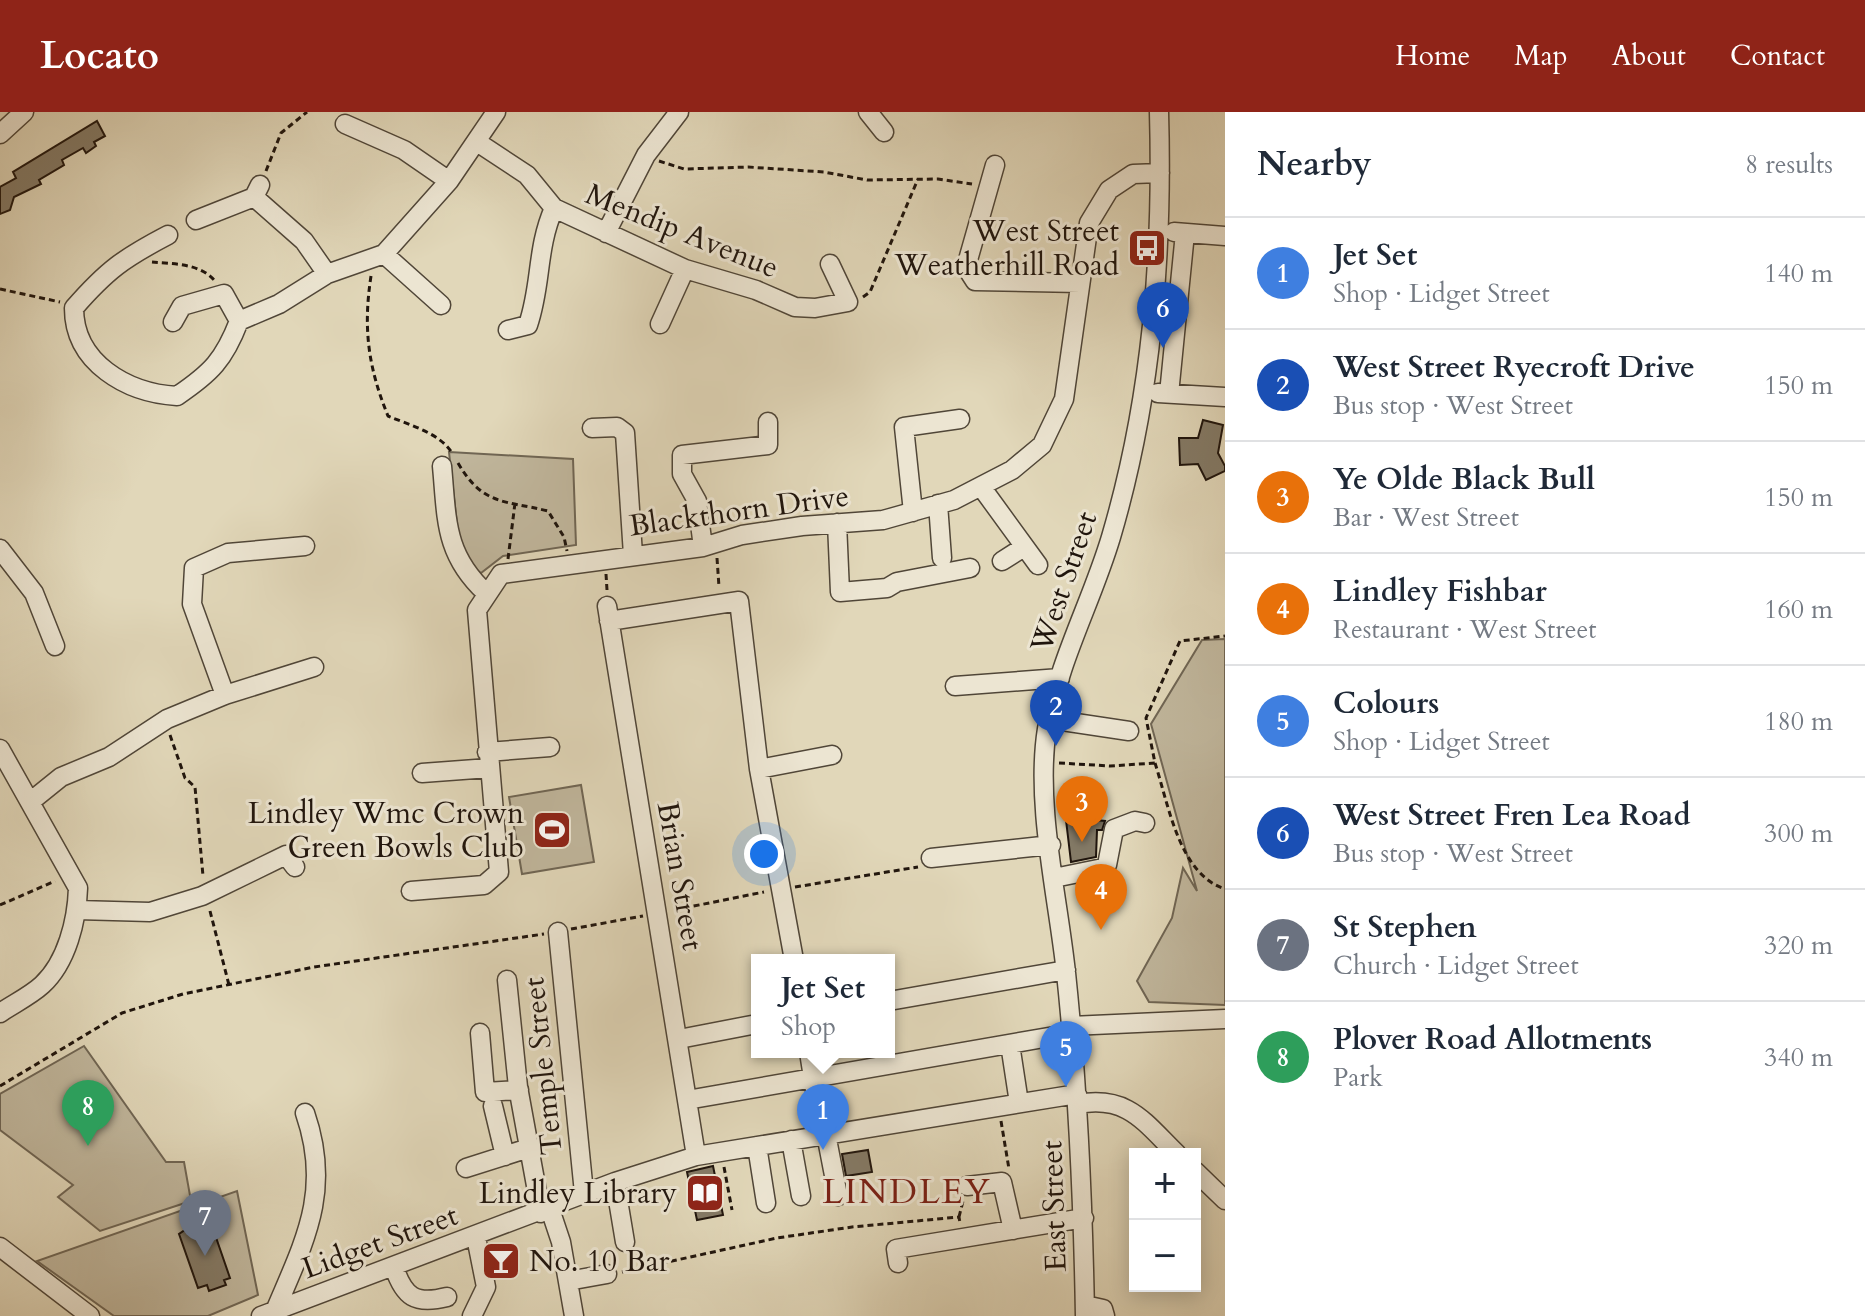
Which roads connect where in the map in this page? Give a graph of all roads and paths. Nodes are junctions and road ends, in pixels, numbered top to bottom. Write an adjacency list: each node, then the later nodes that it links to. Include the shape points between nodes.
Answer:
1 (24, 112): 9 (street)
2 (307, 112): 17 (path, via 281,133)
3 (496, 112): 10 (street)
4 (679, 112): 11 (street)
5 (868, 112): 8 (street)
6 (1159, 112): 13 (street, West Street)
7 (345, 124): 15 (street, via 404,150)
8 (884, 132)
9 (0, 134)
10 (477, 142): 15 (street); 18 (street, Mendip Avenue, via 527,175)
11 (646, 155): 14 (path, via 674,168 748,167 867,180); 21 (street)
12 (995, 165): 16 (street)
13 (1160, 173): 20 (street, West Street); 30 (street, Blackthorn Drive, via 1133,174 1109,190 1089,223)
14 (918, 179): 16 (path); 33 (path, via 870,292)
15 (449, 181): 25 (street)
16 (988, 186): 30 (street, via 966,267 975,281)
17 (257, 191): 19 (street); 29 (street)
18 (554, 208): 21 (street, Mendip Avenue); 39 (street, via 543,233 528,325)
19 (196, 220)
20 (1160, 231): 22 (street); 40 (street, West Street)
21 (606, 233): 28 (street, Mendip Avenue)
22 (1185, 233): 24 (street); 41 (street)
23 (168, 235): 35 (street, via 121,259)
24 (1225, 236)
25 (379, 256): 29 (street); 34 (street); 48 (path, via 366,309 370,361 388,416 448,445 473,489)
26 (149, 261): 32 (path, via 209,274)
27 (830, 264): 33 (street)
28 (685, 269): 33 (street, Mendip Avenue, via 795,307); 38 (street)
29 (327, 274): 36 (street)
30 (1080, 283): 47 (street, Blackthorn Drive, via 1064,399 1042,445)
31 (0, 289): 35 (path, via 48,296)
32 (224, 294): 36 (street); 37 (street, via 182,306)
33 (848, 302)
34 (441, 305)
35 (74, 308): 36 (street, via 74,328 90,358 132,388 155,395 177,396 209,374 228,350)
36 (239, 321)
37 (173, 322)
38 (660, 324)
39 (508, 330)
40 (1143, 393): 41 (street); 70 (street, West Street, via 1111,538)
41 (1169, 394): 42 (street)
42 (1225, 397)
43 (960, 419): 50 (street, via 904,427)
44 (768, 422): 52 (street, via 768,445 682,455 682,474 697,501)
45 (592, 428): 56 (street, via 617,427 625,433)
46 (442, 466): 64 (street, via 449,541 465,573)
47 (982, 488): 49 (street, Blackthorn Drive); 54 (street)
48 (515, 503): 60 (path, via 548,511 564,537); 63 (path)
49 (938, 504): 50 (street, Blackthorn Drive); 58 (street)
50 (913, 512): 51 (street, Blackthorn Drive)
51 (837, 523): 52 (street, Blackthorn Drive, via 742,535); 62 (street, via 840,592 887,588)
52 (709, 545): 56 (street, Blackthorn Drive); 65 (path)
53 (305, 546): 72 (street, via 228,553 194,568 192,604)
54 (1024, 547): 59 (street); 61 (street)
55 (0, 549): 68 (street, via 34,593)
56 (633, 555): 57 (street, Blackthorn Drive)
57 (606, 558): 60 (street, Blackthorn Drive); 66 (path)
58 (942, 558)
59 (1002, 561)
60 (569, 562): 63 (street, Blackthorn Drive)
61 (1038, 565)
62 (970, 568)
63 (507, 573): 64 (street)
64 (486, 593): 79 (street, via 477,610)
65 (720, 604): 66 (street); 82 (street, via 739,601)
66 (608, 614): 97 (street, Brian Street)
67 (1225, 636): 81 (path, via 1180,641 1167,664 1146,718)
68 (55, 646)
69 (314, 667): 72 (street)
70 (1060, 678): 71 (street); 73 (street, West Street)
71 (955, 686)
72 (225, 695): 74 (street)
73 (1049, 719): 75 (street); 80 (street, West Street)
74 (164, 720): 84 (street, via 109,757 61,777); 94 (path, via 185,778 195,787)
75 (1129, 731)
76 (550, 747): 79 (street)
77 (0, 749): 84 (street)
78 (832, 755): 82 (street)
79 (488, 760): 83 (street); 93 (street, via 499,864 495,877 484,885)
80 (1046, 760): 81 (path, via 1110,766); 86 (street, West Street)
81 (1155, 763): 92 (path, via 1186,857 1206,882)
82 (759, 769): 91 (street)
83 (422, 773)
84 (30, 802): 89 (street)
85 (1145, 823): 90 (street, via 1114,829 1103,868)
86 (1051, 845): 88 (street); 90 (street, West Street)
87 (287, 854): 94 (street)
88 (931, 858): 91 (path, via 914,870)
89 (72, 874): 95 (path); 96 (street, via 78,888)
90 (1054, 878): 100 (street, West Street)
91 (781, 889): 97 (path); 99 (street)
92 (1225, 889)
93 (411, 891)
94 (205, 894): 96 (street, via 150,912); 102 (path)
95 (0, 905)
96 (77, 910): 104 (street, via 65,950 43,984)
97 (657, 913): 98 (path); 109 (street, Brian Street)
98 (558, 932): 102 (path, via 314,967); 134 (street, Temple Street)
99 (793, 954)
100 (1066, 970): 103 (street); 107 (street, West Street)
101 (507, 980): 114 (street)
102 (229, 985): 113 (path, via 122,1013)
103 (895, 1000)
104 (0, 1013)
105 (1225, 1019): 107 (street)
106 (751, 1025): 109 (street)
107 (1071, 1030): 110 (street); 115 (street, West Street)
108 (480, 1033): 114 (street, via 485,1092)
109 (679, 1039): 116 (street, Brian Street)
110 (1010, 1044): 112 (street); 117 (street)
111 (810, 1058): 112 (street)
112 (814, 1078): 116 (street); 121 (street)
113 (0, 1086)
114 (519, 1090): 124 (street)
115 (1078, 1099): 117 (street, Lidget Street); 125 (street, Lidget Street, via 1129,1108); 141 (street, East Street)
116 (687, 1100): 128 (street, Brian Street)
117 (1019, 1103): 119 (street, Lidget Street)
118 (493, 1106): 127 (street)
119 (999, 1106): 121 (street, Lidget Street); 132 (path, via 1009,1171)
120 (305, 1113): 153 (street, via 318,1192 305,1240)
121 (824, 1134): 122 (street, Lidget Street); 136 (street)
122 (791, 1140): 123 (street, Lidget Street); 135 (street)
123 (757, 1146): 126 (street, Lidget Street); 138 (street)
124 (532, 1147): 127 (street); 140 (street)
125 (1171, 1148)
126 (722, 1152): 128 (street, Lidget Street); 139 (path)
127 (505, 1156): 129 (street)
128 (696, 1156): 131 (street, Lidget Street)
129 (466, 1168)
130 (1201, 1177): 137 (street)
131 (615, 1182): 134 (street, Lidget Street); 145 (street)
132 (1002, 1182): 133 (street); 142 (street)
133 (967, 1186)
134 (584, 1193): 140 (street, Lidget Street)
135 (801, 1196)
136 (838, 1196)
137 (1225, 1200)
138 (766, 1203)
139 (732, 1210)
140 (545, 1211): 143 (street, Lidget Street); 150 (street, via 561,1242)
141 (1084, 1218): 142 (street); 152 (street, East Street)
142 (1013, 1230): 144 (street)
143 (476, 1237): 148 (street, Lidget Street); 155 (street, via 486,1287)
144 (961, 1239): 147 (street, via 896,1249); 149 (path, via 959,1217 917,1219 777,1238)
145 (625, 1242)
146 (0, 1247): 154 (street)
147 (898, 1263)
148 (394, 1267): 151 (street, via 411,1299); 153 (street, Lidget Street)
149 (607, 1274): 150 (street)
150 (568, 1281): 156 (street)
151 (440, 1304)
152 (1085, 1310): 157 (street, via 1103,1309)
153 (268, 1313)
154 (90, 1316)
155 (472, 1316)
156 (574, 1316)
157 (1105, 1316)

